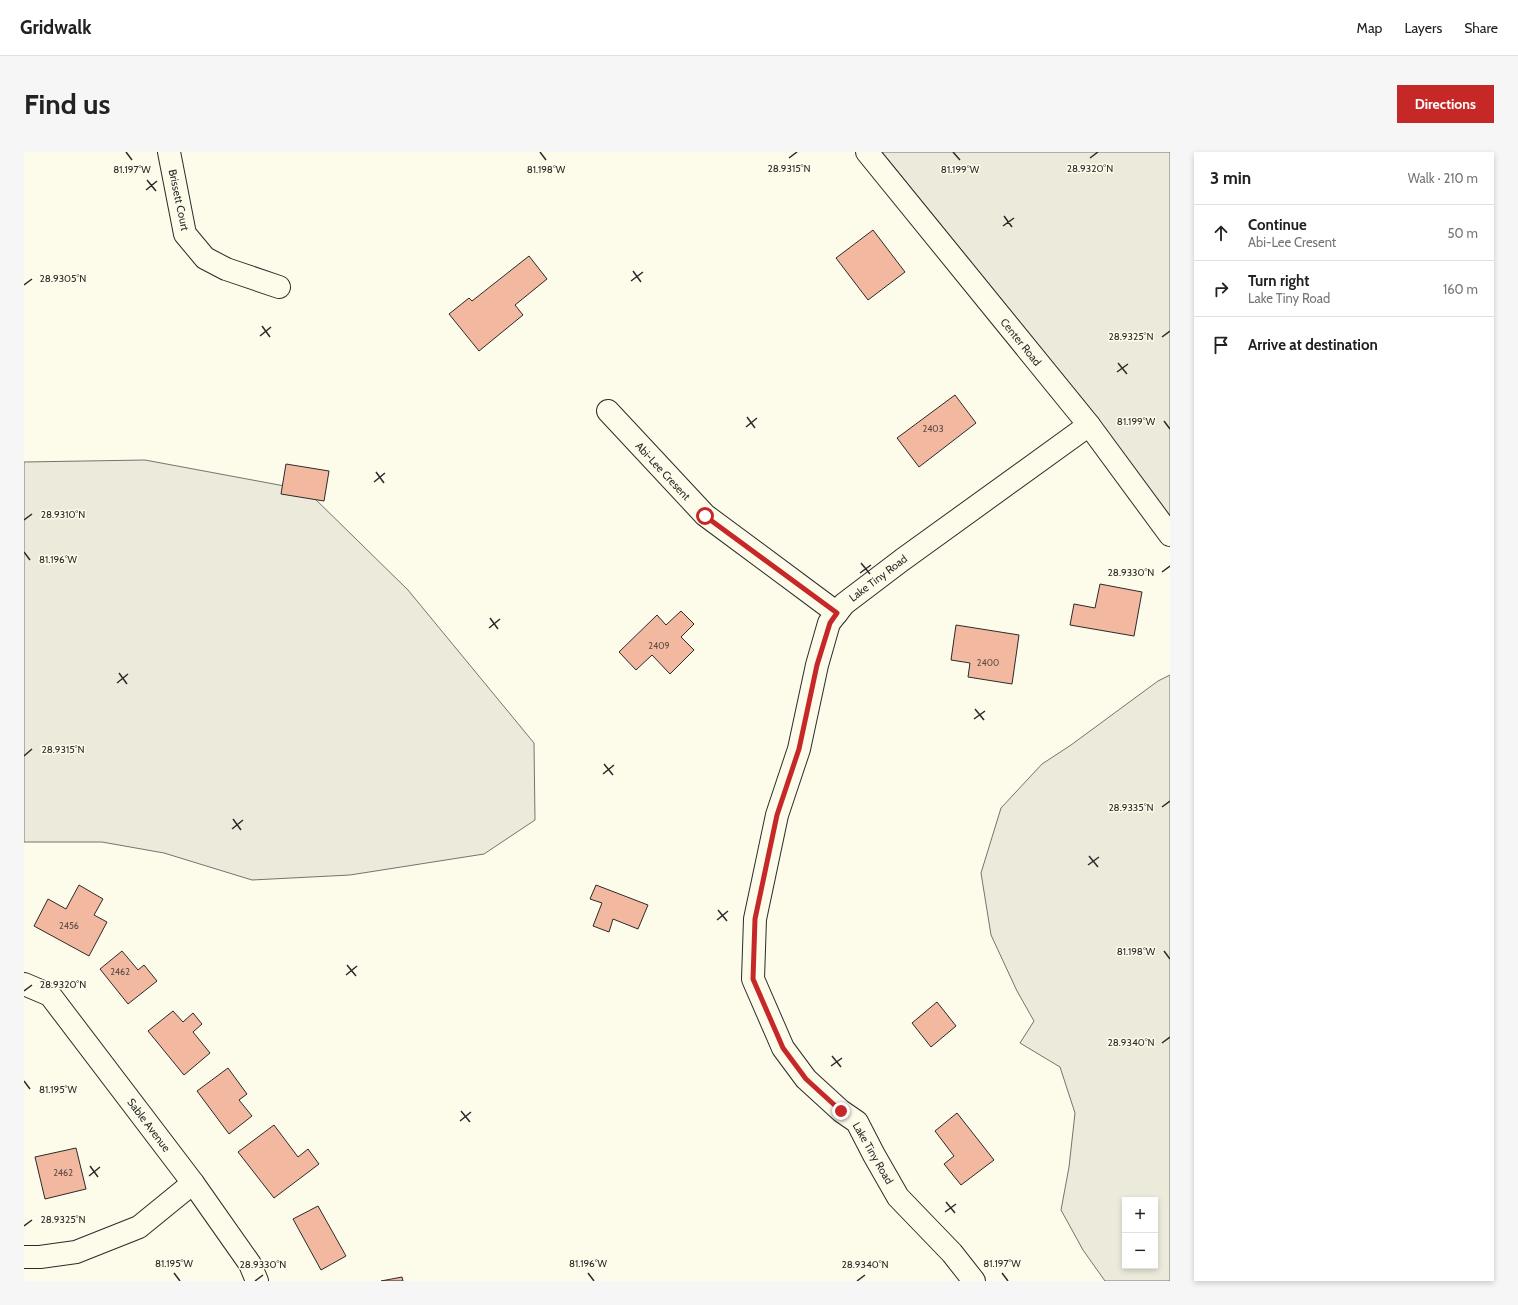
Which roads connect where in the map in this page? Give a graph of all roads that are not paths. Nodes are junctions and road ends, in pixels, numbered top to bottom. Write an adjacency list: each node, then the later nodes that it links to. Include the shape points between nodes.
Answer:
1 (169, 152): 3 (street, Brissett Court, via 185,234 205,258 226,269)
2 (867, 152): 5 (street, Center Road)
3 (279, 287)
4 (608, 411): 7 (street, Abi-Lee Cresent, via 705,516)
5 (1089, 425): 6 (street, Center Road); 7 (street, Lake Tiny Road, via 902,560 844,604)
6 (1170, 535)
7 (837, 613): 12 (street, Lake Tiny Road, via 830,623 817,665 799,749 777,815 755,919 753,979 783,1048 806,1079 857,1122 898,1197 952,1253)
8 (24, 984): 9 (street, Sable Avenue, via 50,995)
9 (193, 1183): 10 (street, via 139,1227 76,1252 40,1258); 11 (street, Sable Avenue, via 250,1264)
10 (24, 1257)
11 (257, 1281)
12 (974, 1281)

